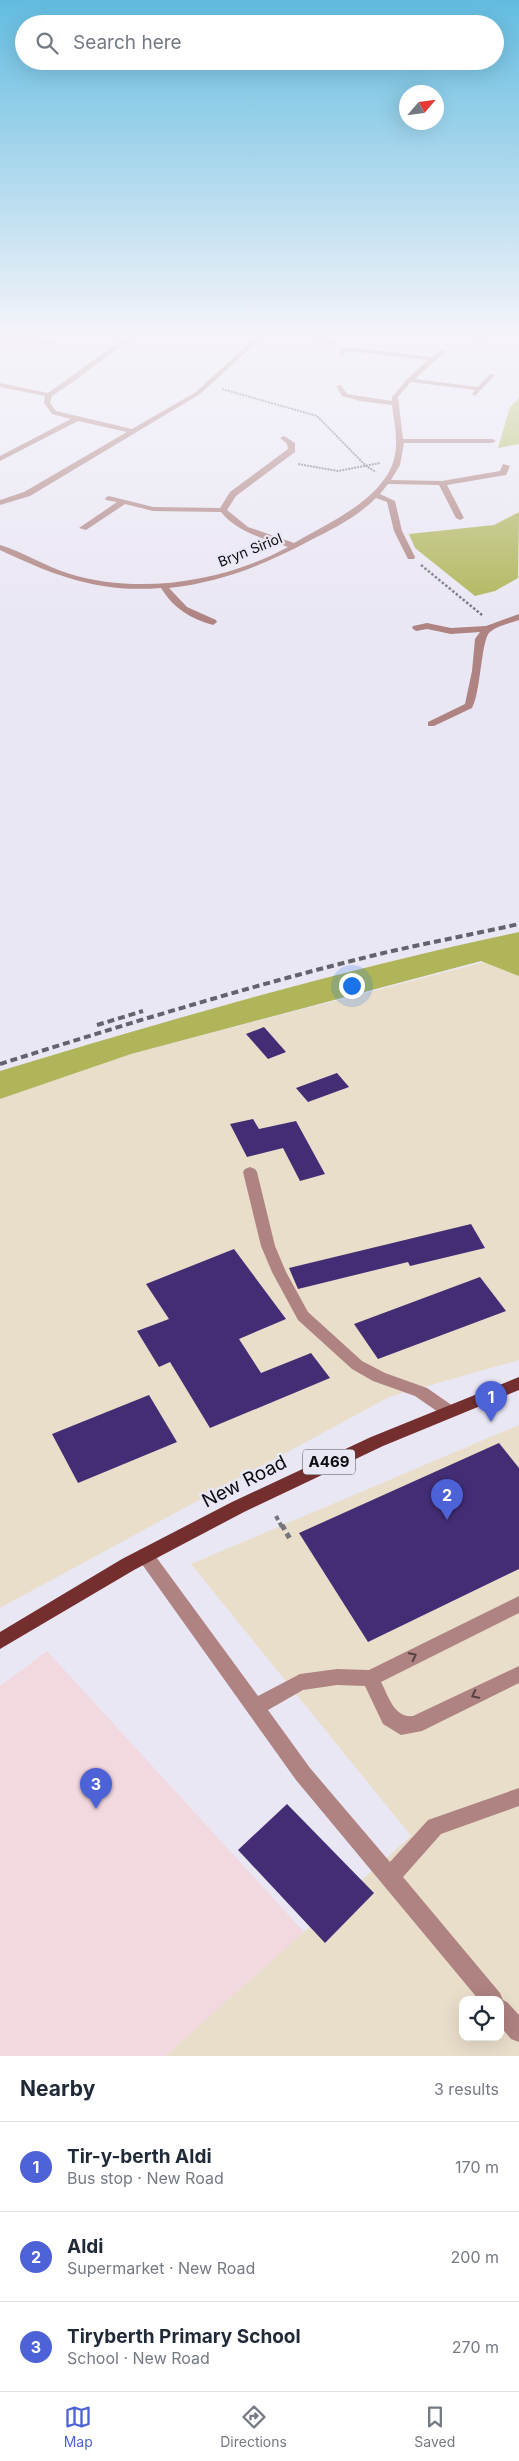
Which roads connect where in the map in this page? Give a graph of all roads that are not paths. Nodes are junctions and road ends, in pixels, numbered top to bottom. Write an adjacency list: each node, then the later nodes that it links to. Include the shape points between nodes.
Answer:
1 (58, 429): 9 (street)
2 (123, 429): 5 (street)
3 (137, 429): 5 (street)
4 (398, 429): 8 (street, Bryn Siriol)
5 (133, 431): 16 (street, via 27,494)
6 (284, 438): 17 (street, via 293,446 288,455 238,490 224,503)
7 (492, 440): 8 (street)
8 (400, 441): 11 (street, Bryn Siriol, via 397,461)
9 (0, 460)
10 (506, 466): 12 (street, via 503,473)
11 (386, 482): 12 (street); 13 (street, Bryn Siriol)
12 (442, 483): 18 (street)
13 (374, 494): 20 (street, Bryn Siriol, via 326,530); 23 (street, via 391,501 398,531)
14 (109, 498): 15 (street)
15 (123, 502): 17 (street, via 153,509); 19 (street)
16 (0, 503)
17 (223, 510): 20 (street, via 229,519 244,527)
18 (460, 518)
19 (83, 528)
20 (294, 546): 25 (street, Bryn Siriol, via 236,571)
21 (0, 547): 22 (street, Bryn Siriol)
22 (13, 553): 24 (street); 25 (street, Bryn Siriol, via 68,577 132,586)
23 (411, 557)
24 (0, 560)
25 (163, 585): 27 (street, via 172,601 181,608)
26 (519, 617): 29 (street)
27 (213, 622)
28 (416, 628): 29 (street, via 427,626 451,631)
29 (490, 628): 30 (street, via 480,639 469,706)
30 (431, 724)
31 (250, 1172): 33 (street, via 268,1246 304,1316 357,1364 379,1378 421,1392)
32 (519, 1383): 33 (main road, New Road / A469)
33 (447, 1410): 34 (main road, New Road / A469, via 308,1471)
34 (145, 1555): 36 (main road, New Road / A469); 39 (street)
35 (519, 1604): 38 (street, one-way to 35)
36 (0, 1642)
37 (519, 1674): 38 (street, one-way to 38, via 415,1725 401,1726 390,1718)
38 (370, 1678): 39 (street, via 337,1677 300,1682)
39 (255, 1708): 41 (street, via 303,1774)
40 (519, 1797): 41 (street, via 435,1827)
41 (390, 1877): 42 (street)
42 (490, 1996)
43 (504, 2014): 44 (street)
44 (519, 2031)

